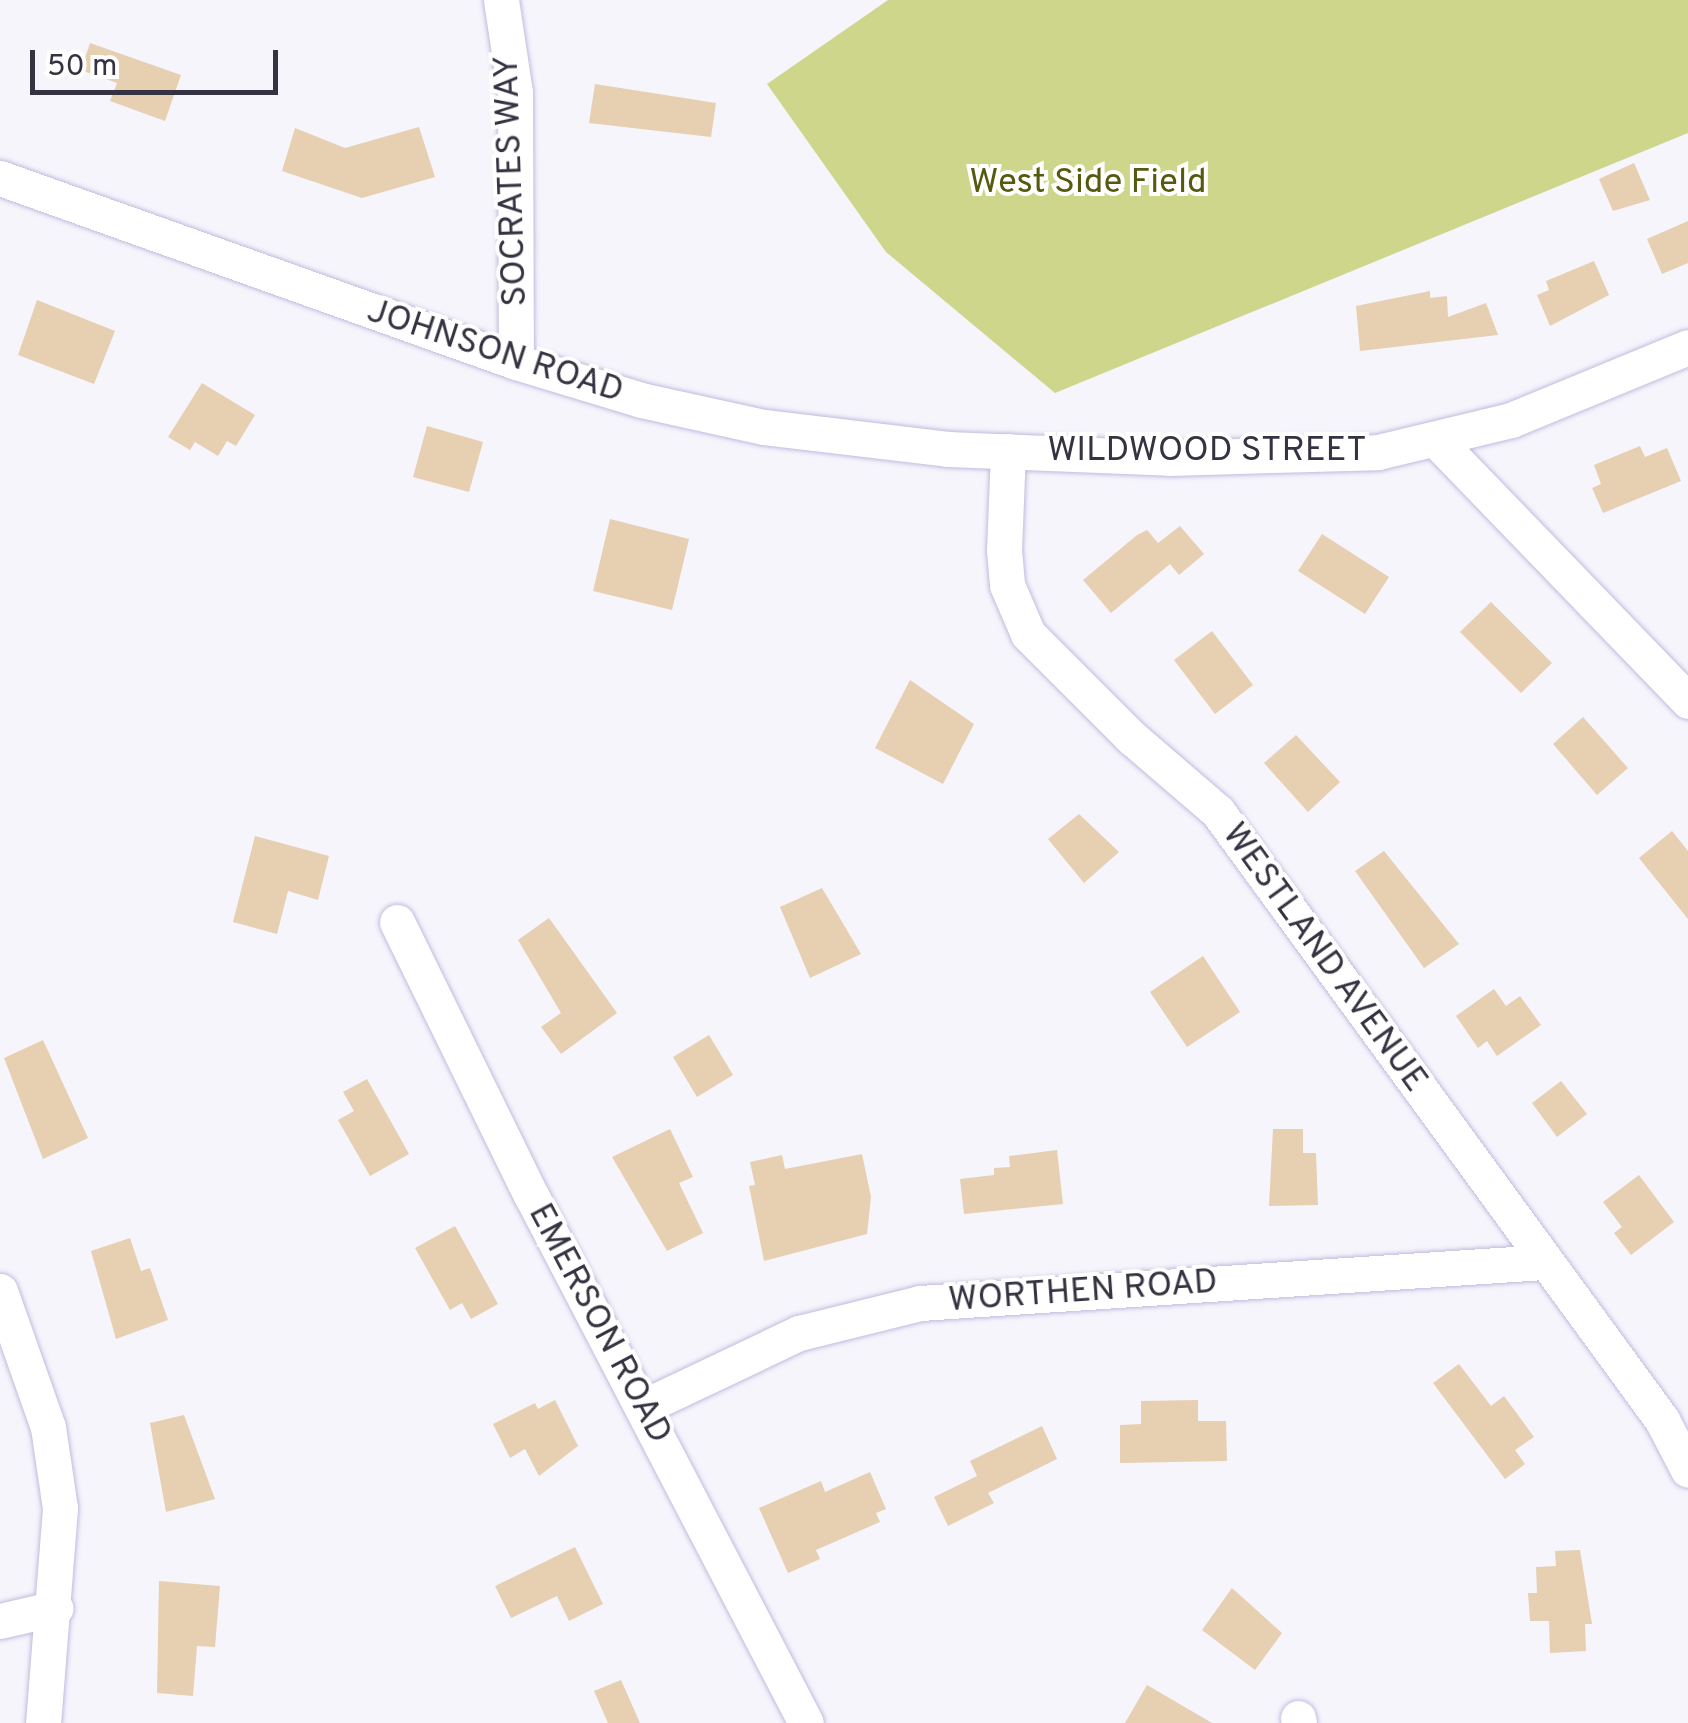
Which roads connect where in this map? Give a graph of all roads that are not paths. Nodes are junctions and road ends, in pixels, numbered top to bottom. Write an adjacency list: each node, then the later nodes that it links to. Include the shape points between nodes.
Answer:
1 (501, 0): 4 (street, SOCRATES WAY, via 515,93)
2 (0, 178): 4 (street, JOHNSON ROAD)
3 (1688, 347): 5 (street, WILDWOOD STREET, via 1512,420)
4 (516, 362): 6 (street, JOHNSON ROAD, via 764,427)
5 (1438, 442): 6 (street, WILDWOOD STREET, via 1313,459); 7 (street)
6 (1008, 451): 9 (street, WESTLAND AVENUE, via 1006,568 1028,634 1218,812)
7 (1688, 701)
8 (397, 922): 11 (street, EMERSON ROAD)
9 (1544, 1262): 11 (street, WORTHEN ROAD, via 920,1303 799,1333); 12 (street, WESTLAND AVENUE)
10 (0, 1292): 14 (street, via 50,1440 60,1508)
11 (642, 1408): 17 (street, EMERSON ROAD)
12 (1675, 1430): 13 (street, WESTLAND AVENUE)
13 (1688, 1470)
14 (56, 1608): 15 (street); 16 (street)
15 (0, 1621)
16 (43, 1723)
17 (806, 1723)

